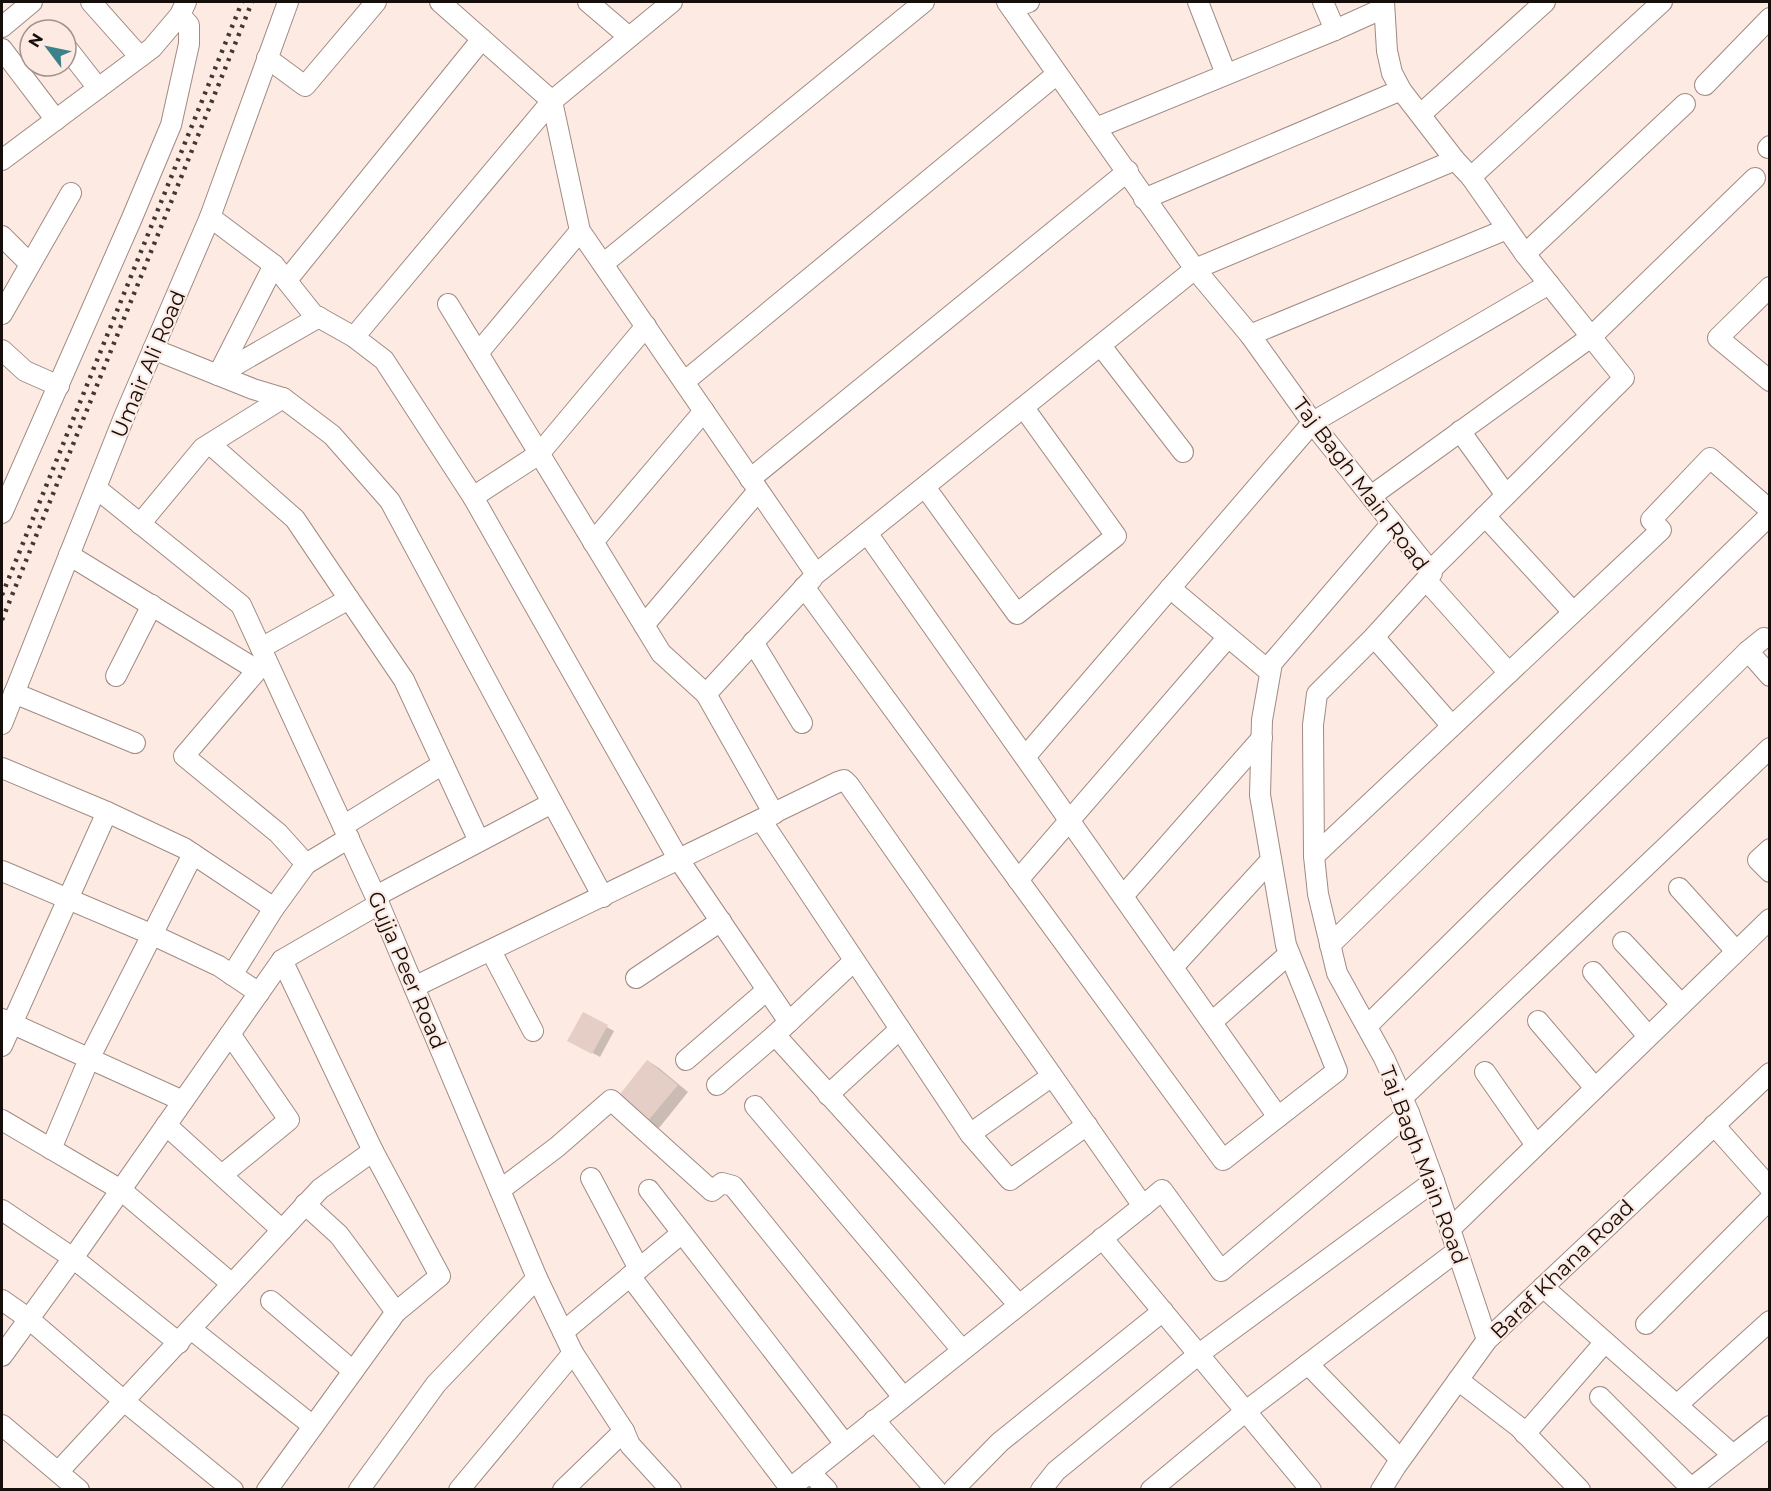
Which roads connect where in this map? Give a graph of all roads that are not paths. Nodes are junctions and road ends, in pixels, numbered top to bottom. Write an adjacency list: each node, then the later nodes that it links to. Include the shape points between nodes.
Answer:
1 (32, 2): 17 (street)
2 (91, 2): 22 (street)
3 (288, 2): 23 (street, Umair Ali Road)
4 (376, 2): 23 (street, via 304,86)
5 (441, 2): 20 (street)
6 (588, 2): 19 (street)
7 (672, 2): 19 (street)
8 (924, 2): 48 (street)
9 (1198, 2): 26 (street)
10 (1323, 2): 18 (street)
11 (1545, 2): 32 (street)
12 (1662, 2): 38 (street)
13 (1016, 4): 25 (street, Taj Bagh Main Road)
14 (1384, 4): 18 (street); 29 (street, via 1387,51)
15 (183, 8): 22 (street, via 152,48); 67 (street, via 189,25 189,44 171,125)
16 (1770, 18): 27 (street)
17 (2, 27)
18 (1335, 30): 26 (street)
19 (629, 37): 30 (street)
20 (482, 39): 30 (street); 50 (street)
21 (2, 50): 33 (street)
22 (140, 57): 28 (street)
23 (267, 58): 42 (street, Umair Ali Road)
24 (78, 62): 28 (street)
25 (1057, 74): 34 (street, Taj Bagh Main Road); 66 (street)
26 (1226, 74): 34 (street)
27 (1705, 85)
28 (98, 88): 33 (street)
29 (1401, 90): 32 (street); 41 (street)
30 (552, 101): 44 (street); 58 (street)
31 (1685, 104): 46 (street)
32 (1421, 114): 36 (street)
33 (56, 120): 35 (street)
34 (1096, 128): 37 (street, Taj Bagh Main Road)
35 (2, 160)
36 (1455, 160): 38 (street); 49 (street)
37 (1128, 171): 41 (street, Taj Bagh Main Road); 76 (street)
38 (1471, 177): 43 (street)
39 (1755, 178): 59 (street)
40 (71, 193): 47 (street)
41 (1144, 199): 49 (street, Taj Bagh Main Road)
42 (210, 217): 50 (street); 61 (street, Umair Ali Road)
43 (1506, 230): 46 (street); 57 (street)
44 (580, 231): 48 (street); 63 (street)
45 (2, 236): 47 (street)
46 (1525, 254): 51 (street)
47 (30, 264): 54 (street)
48 (603, 264): 56 (street)
49 (1195, 269): 57 (street, Taj Bagh Main Road); 60 (street)
50 (280, 273): 55 (street); 64 (street)
51 (1548, 284): 59 (street); 71 (street)
52 (1770, 287): 65 (street, via 1719,338)
53 (448, 304): 63 (street)
54 (2, 314)
55 (319, 317): 58 (street); 64 (street)
56 (646, 326): 66 (street); 75 (street)
57 (1250, 335): 71 (street, Taj Bagh Main Road)
58 (354, 337): 81 (street, via 384,360)
59 (1591, 337): 72 (street); 79 (street, via 1624,378)
60 (1101, 346): 69 (street); 74 (street)
61 (153, 349): 64 (street); 78 (street, Umair Ali Road)
62 (2, 350): 67 (street, via 25,371)
63 (478, 353): 75 (street)
64 (218, 375): 68 (street)
65 (1770, 381)
66 (684, 382): 70 (street)
67 (59, 386): 83 (street)
68 (283, 398): 73 (street); 119 (street, via 332,435 390,501)
69 (1024, 408): 77 (street); 77 (street, via 1116,536 1017,614)
70 (704, 411): 76 (street); 89 (street)
71 (1313, 422): 80 (street, Taj Bagh Main Road); 93 (street)
72 (1460, 431): 79 (street); 80 (street)
73 (210, 444): 87 (street); 94 (street, via 295,519)
74 (1184, 452)
75 (539, 454): 81 (street); 89 (street)
76 (754, 485): 92 (street); 97 (street)
77 (925, 487): 88 (street)
78 (96, 488): 87 (street, Gujja Peer Road); 90 (street, Umair Ali Road)
79 (1506, 495): 85 (street)
80 (1371, 496): 86 (street, Taj Bagh Main Road)
81 (473, 497): 128 (street)
82 (1770, 510): 96 (street, via 1710,458 1652,520 1661,530)
83 (2, 513)
84 (1770, 515): 144 (street)
85 (1485, 516): 91 (street); 96 (street)
86 (1392, 523): 91 (street, Taj Bagh Main Road); 104 (street, via 1272,663)
87 (140, 524): 103 (street, Gujja Peer Road, via 241,605)
88 (867, 533): 92 (street); 116 (street)
89 (593, 542): 97 (street)
90 (69, 555): 95 (street); 108 (street, Umair Ali Road)
91 (1428, 575): 99 (street, Taj Bagh Main Road); 105 (street)
92 (810, 581): 101 (street); 133 (street)
93 (1170, 588): 98 (street); 116 (street)
94 (349, 599): 103 (street); 117 (street, via 404,680)
95 (152, 605): 103 (street); 106 (street)
96 (1573, 612): 105 (street)
97 (644, 625): 109 (street, via 661,653)
98 (1228, 637): 104 (street); 122 (street)
99 (1374, 637): 112 (street); 127 (street, Taj Bagh Main Road, via 1317,694 1313,725)
100 (1764, 638): 102 (street)
101 (753, 642): 109 (street); 110 (street)
102 (1748, 651): 107 (street); 161 (street)
103 (261, 659): 123 (street, Gujja Peer Road); 130 (street, via 184,756 278,833)
104 (1270, 672): 113 (street)
105 (1509, 673): 112 (street)
106 (116, 676)
107 (1770, 676)
108 (14, 693): 111 (street, Umair Ali Road); 114 (street)
109 (706, 694): 121 (street)
110 (802, 723)
111 (2, 724)
112 (1452, 726): 127 (street)
113 (1262, 738): 129 (street, via 1260,795); 135 (street)
114 (135, 743)
115 (1770, 747): 178 (street)
116 (1025, 757): 122 (street)
117 (443, 765): 123 (street); 124 (street)
118 (2, 768): 120 (street)
119 (552, 803): 124 (street); 136 (street)
120 (107, 812): 126 (street); 137 (street)
121 (767, 817): 128 (street); 149 (street); 172 (street, via 844,780)
122 (1070, 820): 133 (street); 135 (street)
123 (346, 832): 130 (street); 138 (street, Gujja Peer Road)
124 (479, 841): 138 (street)
125 (1770, 849): 132 (street, via 1758,860)
126 (193, 854): 139 (street); 142 (street)
127 (1314, 856): 144 (street, Taj Bagh Main Road)
128 (679, 860): 136 (street); 141 (street)
129 (1271, 860): 147 (street); 150 (street)
130 (306, 864): 139 (street)
131 (2, 871): 137 (street)
132 (1770, 872)
133 (1018, 880): 179 (street, via 1223,1160)
134 (1678, 888): 146 (street)
135 (1123, 896): 150 (street)
136 (603, 897): 145 (street)
137 (68, 899): 142 (street); 158 (street)
138 (378, 900): 148 (street); 154 (street, Gujja Peer Road)
139 (274, 908): 152 (street)
140 (1770, 919): 146 (street)
141 (721, 921): 153 (street); 155 (street)
142 (153, 935): 152 (street); 168 (street)
143 (1623, 942): 157 (street)
144 (1330, 945): 161 (street, Taj Bagh Main Road, via 1337,973)
145 (491, 951): 154 (street); 164 (street)
146 (1737, 951): 157 (street)
147 (1289, 954): 160 (street); 179 (street, via 1336,1071)
148 (282, 960): 156 (street); 187 (street)
149 (854, 961): 162 (street); 163 (street)
150 (1173, 967): 160 (street)
151 (1593, 972): 166 (street)
152 (232, 975): 156 (street)
153 (636, 978)
154 (414, 987): 193 (street, Gujja Peer Road)
155 (767, 990): 162 (street); 169 (street)
156 (259, 993): 165 (street)
157 (1681, 1004): 166 (street)
158 (6, 1021): 167 (street); 168 (street)
159 (1538, 1021): 174 (street)
160 (1212, 1022): 179 (street)
161 (1367, 1026): 178 (street, Taj Bagh Main Road)
162 (782, 1029): 173 (street); 175 (street)
163 (900, 1029): 175 (street); 184 (street)
164 (533, 1031)
165 (230, 1034): 176 (street); 188 (street, via 289,1120)
166 (1648, 1036): 174 (street)
167 (2, 1046)
168 (89, 1059): 176 (street); 186 (street)
169 (686, 1060)
170 (1485, 1072): 185 (street)
171 (1770, 1072): 183 (street, Baraf Khana Road)
172 (1052, 1076): 182 (street); 184 (street)
173 (717, 1085)
174 (1595, 1088): 185 (street)
175 (828, 1095): 211 (street)
176 (183, 1101): 181 (street)
177 (755, 1106): 221 (street)
178 (1405, 1106): 190 (street, Taj Bagh Main Road); 197 (street, via 1221,1271 1162,1190)
179 (1278, 1117)
180 (2, 1120): 186 (street)
181 (166, 1125): 188 (street); 192 (street)
182 (1087, 1125): 184 (street, via 1011,1180); 197 (street)
183 (1714, 1125): 191 (street); 208 (street, Baraf Khana Road)
184 (970, 1134)
185 (1536, 1145): 199 (street)
186 (51, 1149): 192 (street)
187 (373, 1151): 196 (street); 213 (street, via 440,1276)
188 (222, 1175): 200 (street)
189 (591, 1178): 205 (street)
190 (1434, 1181): 199 (street, Taj Bagh Main Road); 223 (street)
191 (1770, 1188)
192 (121, 1190): 204 (street); 207 (street)
193 (500, 1190): 206 (street, Gujja Peer Road); 228 (street, via 611,1100 712,1191 722,1183 733,1186)
194 (649, 1190): 201 (street)
195 (1770, 1198): 216 (street)
196 (305, 1204): 200 (street); 213 (street, via 339,1235)
197 (1143, 1206): 202 (street)
198 (2, 1210): 204 (street)
199 (1450, 1229): 203 (street, Taj Bagh Main Road)
200 (282, 1230): 207 (street)
201 (682, 1233): 205 (street); 239 (street)
202 (1102, 1238): 211 (street); 212 (street)
203 (1457, 1251): 219 (street, Taj Bagh Main Road); 225 (street)
204 (73, 1258): 214 (street); 218 (street)
205 (634, 1273): 217 (street); 246 (street)
206 (537, 1278): 217 (street, Gujja Peer Road); 252 (street, via 436,1384)
207 (232, 1284): 218 (street)
208 (1543, 1287): 219 (street, Baraf Khana Road); 220 (street)
209 (2, 1300): 214 (street)
210 (271, 1301): 226 (street)
211 (1018, 1305): 221 (street)
212 (1163, 1311): 223 (street); 247 (street, via 1000,1442)
213 (396, 1312): 226 (street)
214 (29, 1319): 224 (street); 230 (street)
215 (1770, 1321): 231 (street)
216 (1646, 1324)
217 (563, 1332): 222 (street, Gujja Peer Road)
218 (185, 1336): 230 (street); 235 (street)
219 (1487, 1340): 227 (street, Baraf Khana Road)
220 (1605, 1342): 231 (street); 238 (street)
221 (962, 1350): 228 (street)
222 (573, 1353): 237 (street, Gujja Peer Road); 253 (street)
223 (1198, 1354): 232 (street); 258 (street, via 1056,1471)
224 (2, 1356)
225 (1308, 1364): 232 (street); 241 (street)
226 (353, 1371): 235 (street)
227 (1458, 1380): 238 (street); 241 (street, Baraf Khana Road)
228 (903, 1397): 233 (street)
229 (1600, 1397): 248 (street)
230 (124, 1401): 242 (street); 250 (street)
231 (1677, 1406): 240 (street)
232 (1246, 1411): 245 (street); 259 (street)
233 (874, 1420): 239 (street); 257 (street)
234 (2, 1425): 242 (street)
235 (313, 1426): 251 (street)
236 (1770, 1426): 240 (street)
237 (624, 1431): 254 (street); 255 (street, Gujja Peer Road, via 630,1445)
238 (1525, 1434): 260 (street)
239 (845, 1444): 243 (street)
240 (1733, 1455): 248 (street)
241 (1400, 1459): 244 (street, Baraf Khana Road)
242 (58, 1472): 249 (street)
243 (810, 1472): 246 (street); 256 (street)
244 (1388, 1486)
245 (1303, 1487)
246 (789, 1489)
247 (953, 1489)
248 (1690, 1489)
249 (79, 1490)
250 (233, 1490)
251 (267, 1490)
252 (359, 1490)
253 (459, 1490)
254 (563, 1490)
255 (671, 1490)
256 (826, 1490)
257 (936, 1490)
258 (1041, 1490)
259 (1151, 1490)
260 (1580, 1490)

